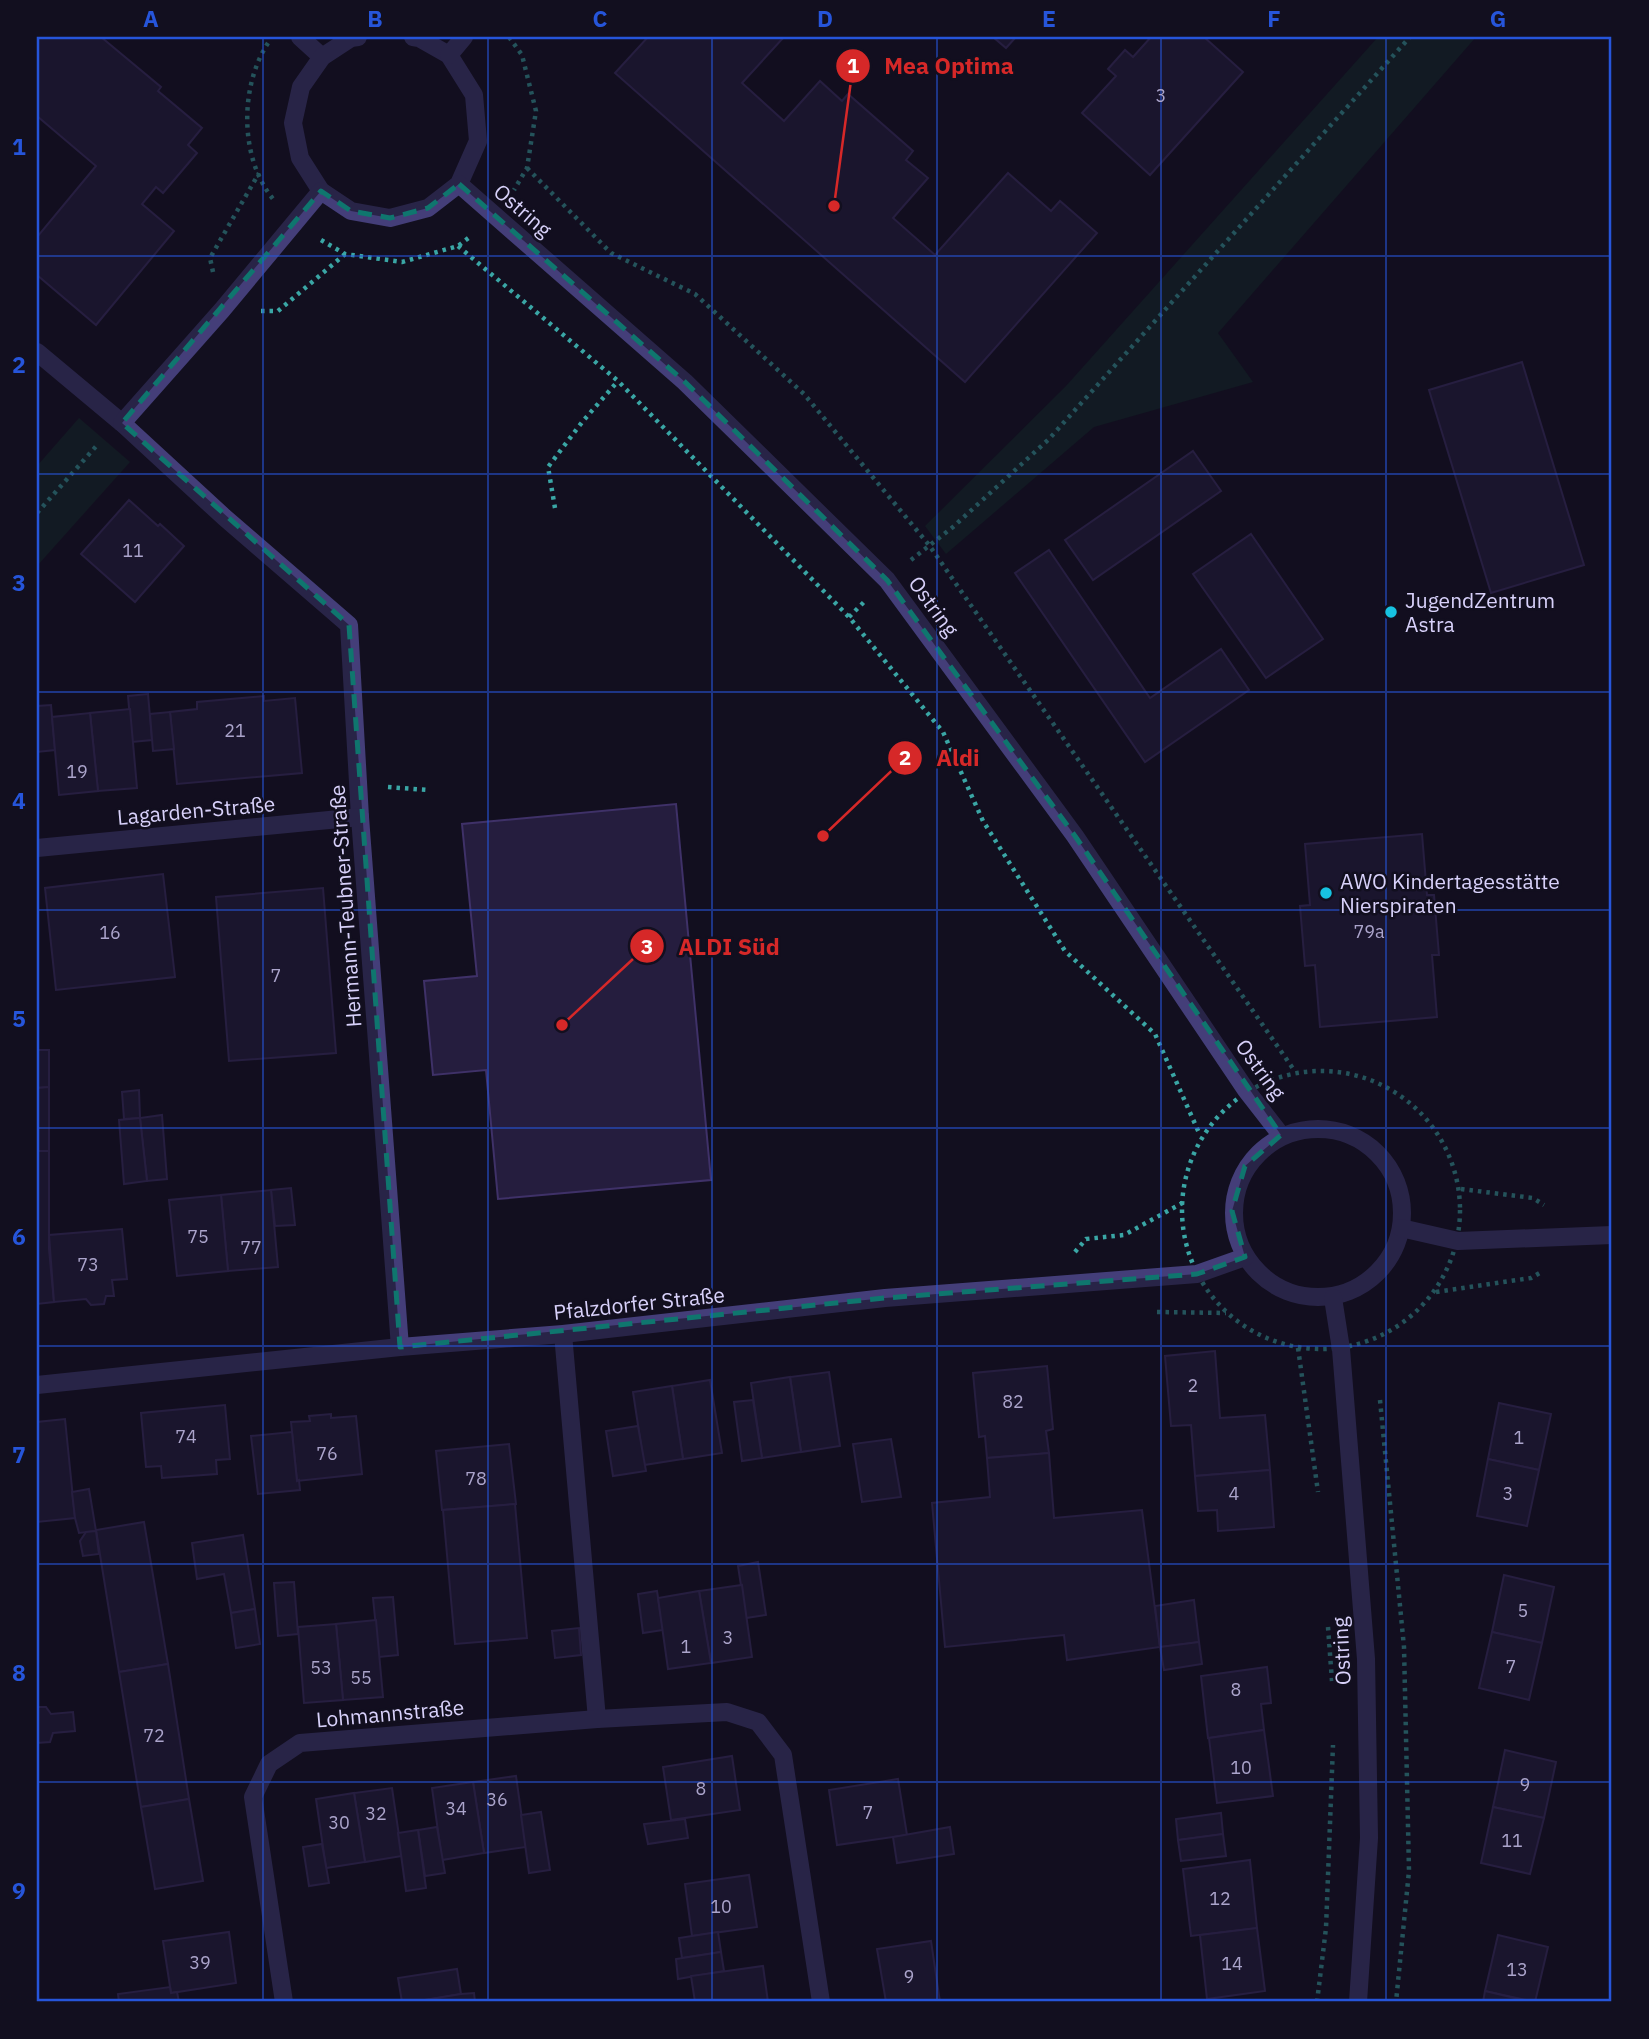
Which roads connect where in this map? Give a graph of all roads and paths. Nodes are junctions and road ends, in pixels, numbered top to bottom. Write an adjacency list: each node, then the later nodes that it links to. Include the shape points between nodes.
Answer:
1 (300, 37): 8 (street)
2 (358, 37): 8 (street)
3 (413, 37): 7 (street)
4 (464, 37): 7 (street)
5 (509, 37): 12 (path, via 522,55 536,111 527,168)
6 (1410, 37): 21 (path, via 1049,439)
7 (449, 55): 10 (street, via 474,95 478,141)
8 (322, 57): 11 (street, via 301,86 293,123 300,158)
9 (259, 173): 15 (path, via 210,258)
10 (459, 184): 11 (street, via 428,208 390,218 351,211); 12 (street, Ostring)
11 (321, 191): 15 (street)
12 (497, 217): 26 (street, Ostring, via 685,382 887,580 1075,836)
13 (458, 246): 17 (path)
14 (345, 254): 15 (path, via 278,311)
15 (222, 310): 18 (street)
16 (37, 352): 18 (street, Hermann-Teubner-Straße)
17 (618, 381): 19 (path, via 548,467); 27 (path, via 849,617 943,732 983,821 1065,951 1155,1034)
18 (122, 423): 20 (path, via 93,448); 22 (street, Hermann-Teubner-Straße, via 349,625)
19 (555, 508)
20 (37, 513)
21 (929, 545)
22 (359, 788): 23 (path); 24 (street, Hermann-Teubner-Straße)
23 (429, 790)
24 (360, 817): 25 (street, Lagarden-Straße); 38 (street, Hermann-Teubner-Straße)
25 (37, 848)
26 (1246, 1090): 27 (path); 28 (street, Ostring); 32 (path, via 1294,1070 1369,1076 1431,1120 1461,1189)
27 (1200, 1135): 29 (path)
28 (1281, 1135): 30 (street, via 1315,1127 1352,1133 1380,1154 1398,1185); 33 (street, via 1245,1166 1231,1211)
29 (1186, 1201): 34 (path, via 1181,1228); 35 (path, via 1124,1235 1086,1239)
30 (1401, 1228): 32 (street); 36 (street, via 1390,1257 1370,1280)
31 (1612, 1235): 32 (street)
32 (1458, 1241): 40 (path, via 1435,1292 1408,1320 1375,1339)
33 (1245, 1256): 34 (street, Pfalzdorfer Straße); 36 (street, via 1268,1282 1300,1296)
34 (1197, 1274): 35 (street, Pfalzdorfer Straße); 39 (path, via 1226,1313 1259,1335)
35 (1050, 1284): 37 (street, Pfalzdorfer Straße)
36 (1334, 1298): 40 (street, Ostring)
37 (563, 1334): 38 (street, Pfalzdorfer Straße); 45 (street)
38 (400, 1348): 41 (street, Pfalzdorfer Straße)
39 (1298, 1348): 40 (path); 42 (path)
40 (1340, 1349): 50 (street, Ostring, via 1366,1659 1369,1838)
41 (37, 1385)
42 (1319, 1499)
43 (1328, 1620): 44 (path)
44 (1332, 1688)
45 (597, 1719): 47 (street, Lohmannstraße, via 300,1743 269,1763 253,1797); 48 (street, Lohmannstraße, via 727,1712 758,1722 783,1755)
46 (1333, 1741): 49 (path, via 1326,1928)
47 (284, 2002)
48 (821, 2002)
49 (1317, 2002)
50 (1358, 2002)

